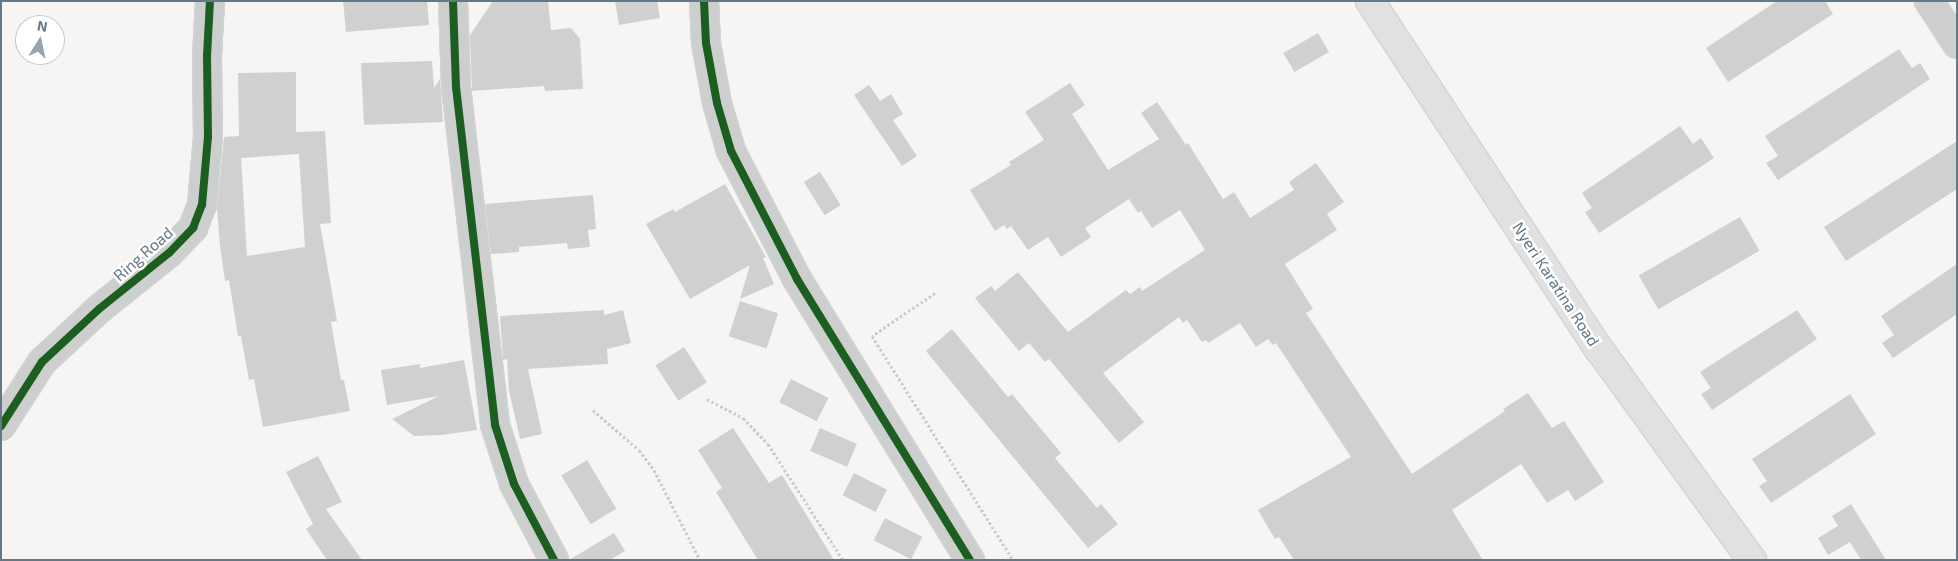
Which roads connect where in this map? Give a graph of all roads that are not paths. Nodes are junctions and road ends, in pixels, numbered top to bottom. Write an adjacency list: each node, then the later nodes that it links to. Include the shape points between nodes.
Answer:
1 (210, 1): 7 (street, Ring Road, via 208,137 202,205 193,228 170,253 99,309 42,362)
2 (453, 1): 8 (street, via 456,87 494,425 514,484)
3 (704, 1): 9 (street, via 706,44 717,103 731,151 797,279)
4 (1370, 1): 10 (highway, Nyeri Karatina Road, via 1599,349)
5 (1929, 1): 6 (street)
6 (1957, 44)
7 (1, 426)
8 (554, 560)
9 (970, 560)
10 (1752, 560)

